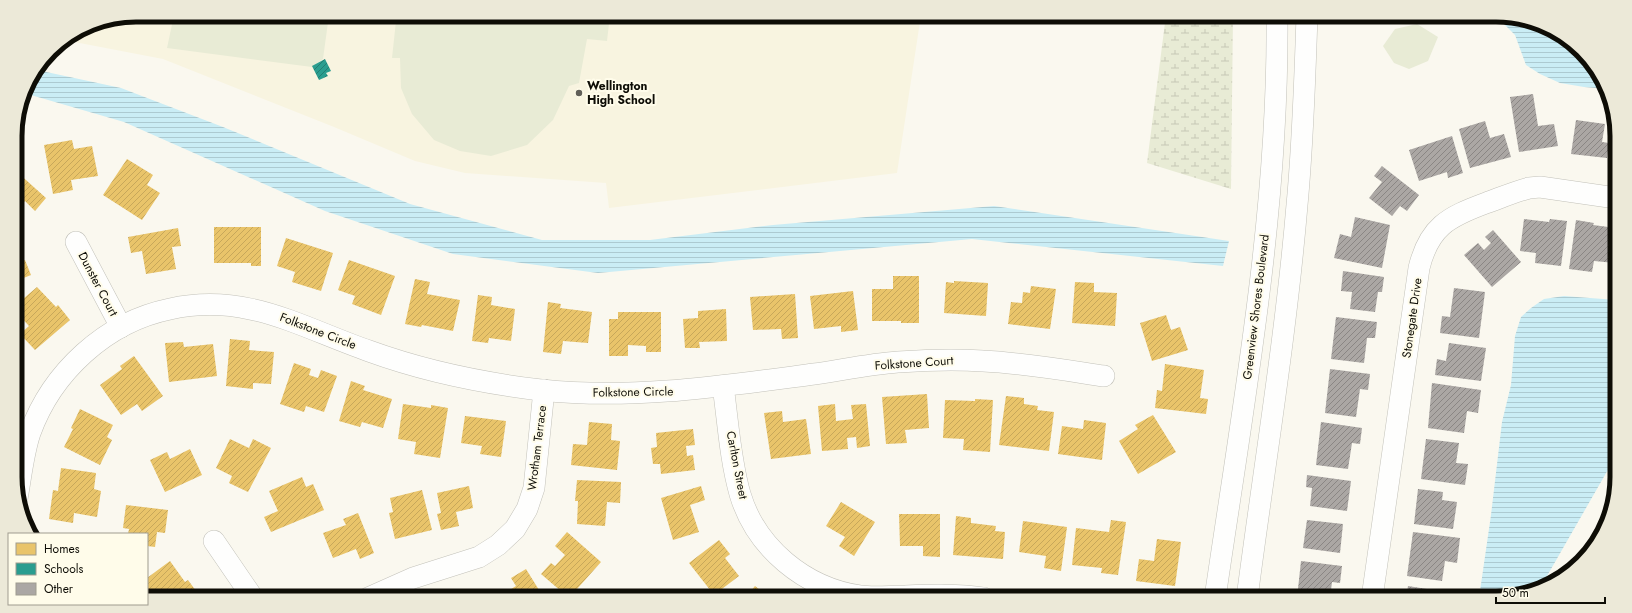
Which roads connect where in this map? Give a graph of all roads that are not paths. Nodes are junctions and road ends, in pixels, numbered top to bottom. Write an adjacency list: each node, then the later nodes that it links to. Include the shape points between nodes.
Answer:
1 (1277, 22): 14 (street, Greenview Shores Boulevard, via 1275,123 1259,298)
2 (1307, 22): 15 (street, via 1298,205)
3 (1610, 197): 16 (street, Stonegate Drive, via 1540,187 1529,188 1460,213 1440,226 1429,240 1419,268)
4 (76, 242): 5 (street, Dunster Court)
5 (121, 327): 8 (street, Folkstone Circle, via 144,316 169,309 207,304 245,307 270,313 369,352 418,367 467,378); 9 (street, Folkstone Circle, via 87,350 53,389 30,434)
6 (1104, 376): 7 (street, Folkstone Court, via 1025,364 937,360 894,362)
7 (723, 386): 8 (street, Folkstone Circle, via 645,393); 13 (street, Carlton Street, via 740,494 748,515 779,556)
8 (544, 390): 12 (street, Wrotham Terrace, via 534,488 527,509 515,529 498,545 479,557 413,578)
9 (22, 466)
10 (214, 541): 11 (street)
11 (248, 591)
12 (384, 591)
13 (824, 591)
14 (1216, 591)
15 (1247, 591)
16 (1373, 591)

